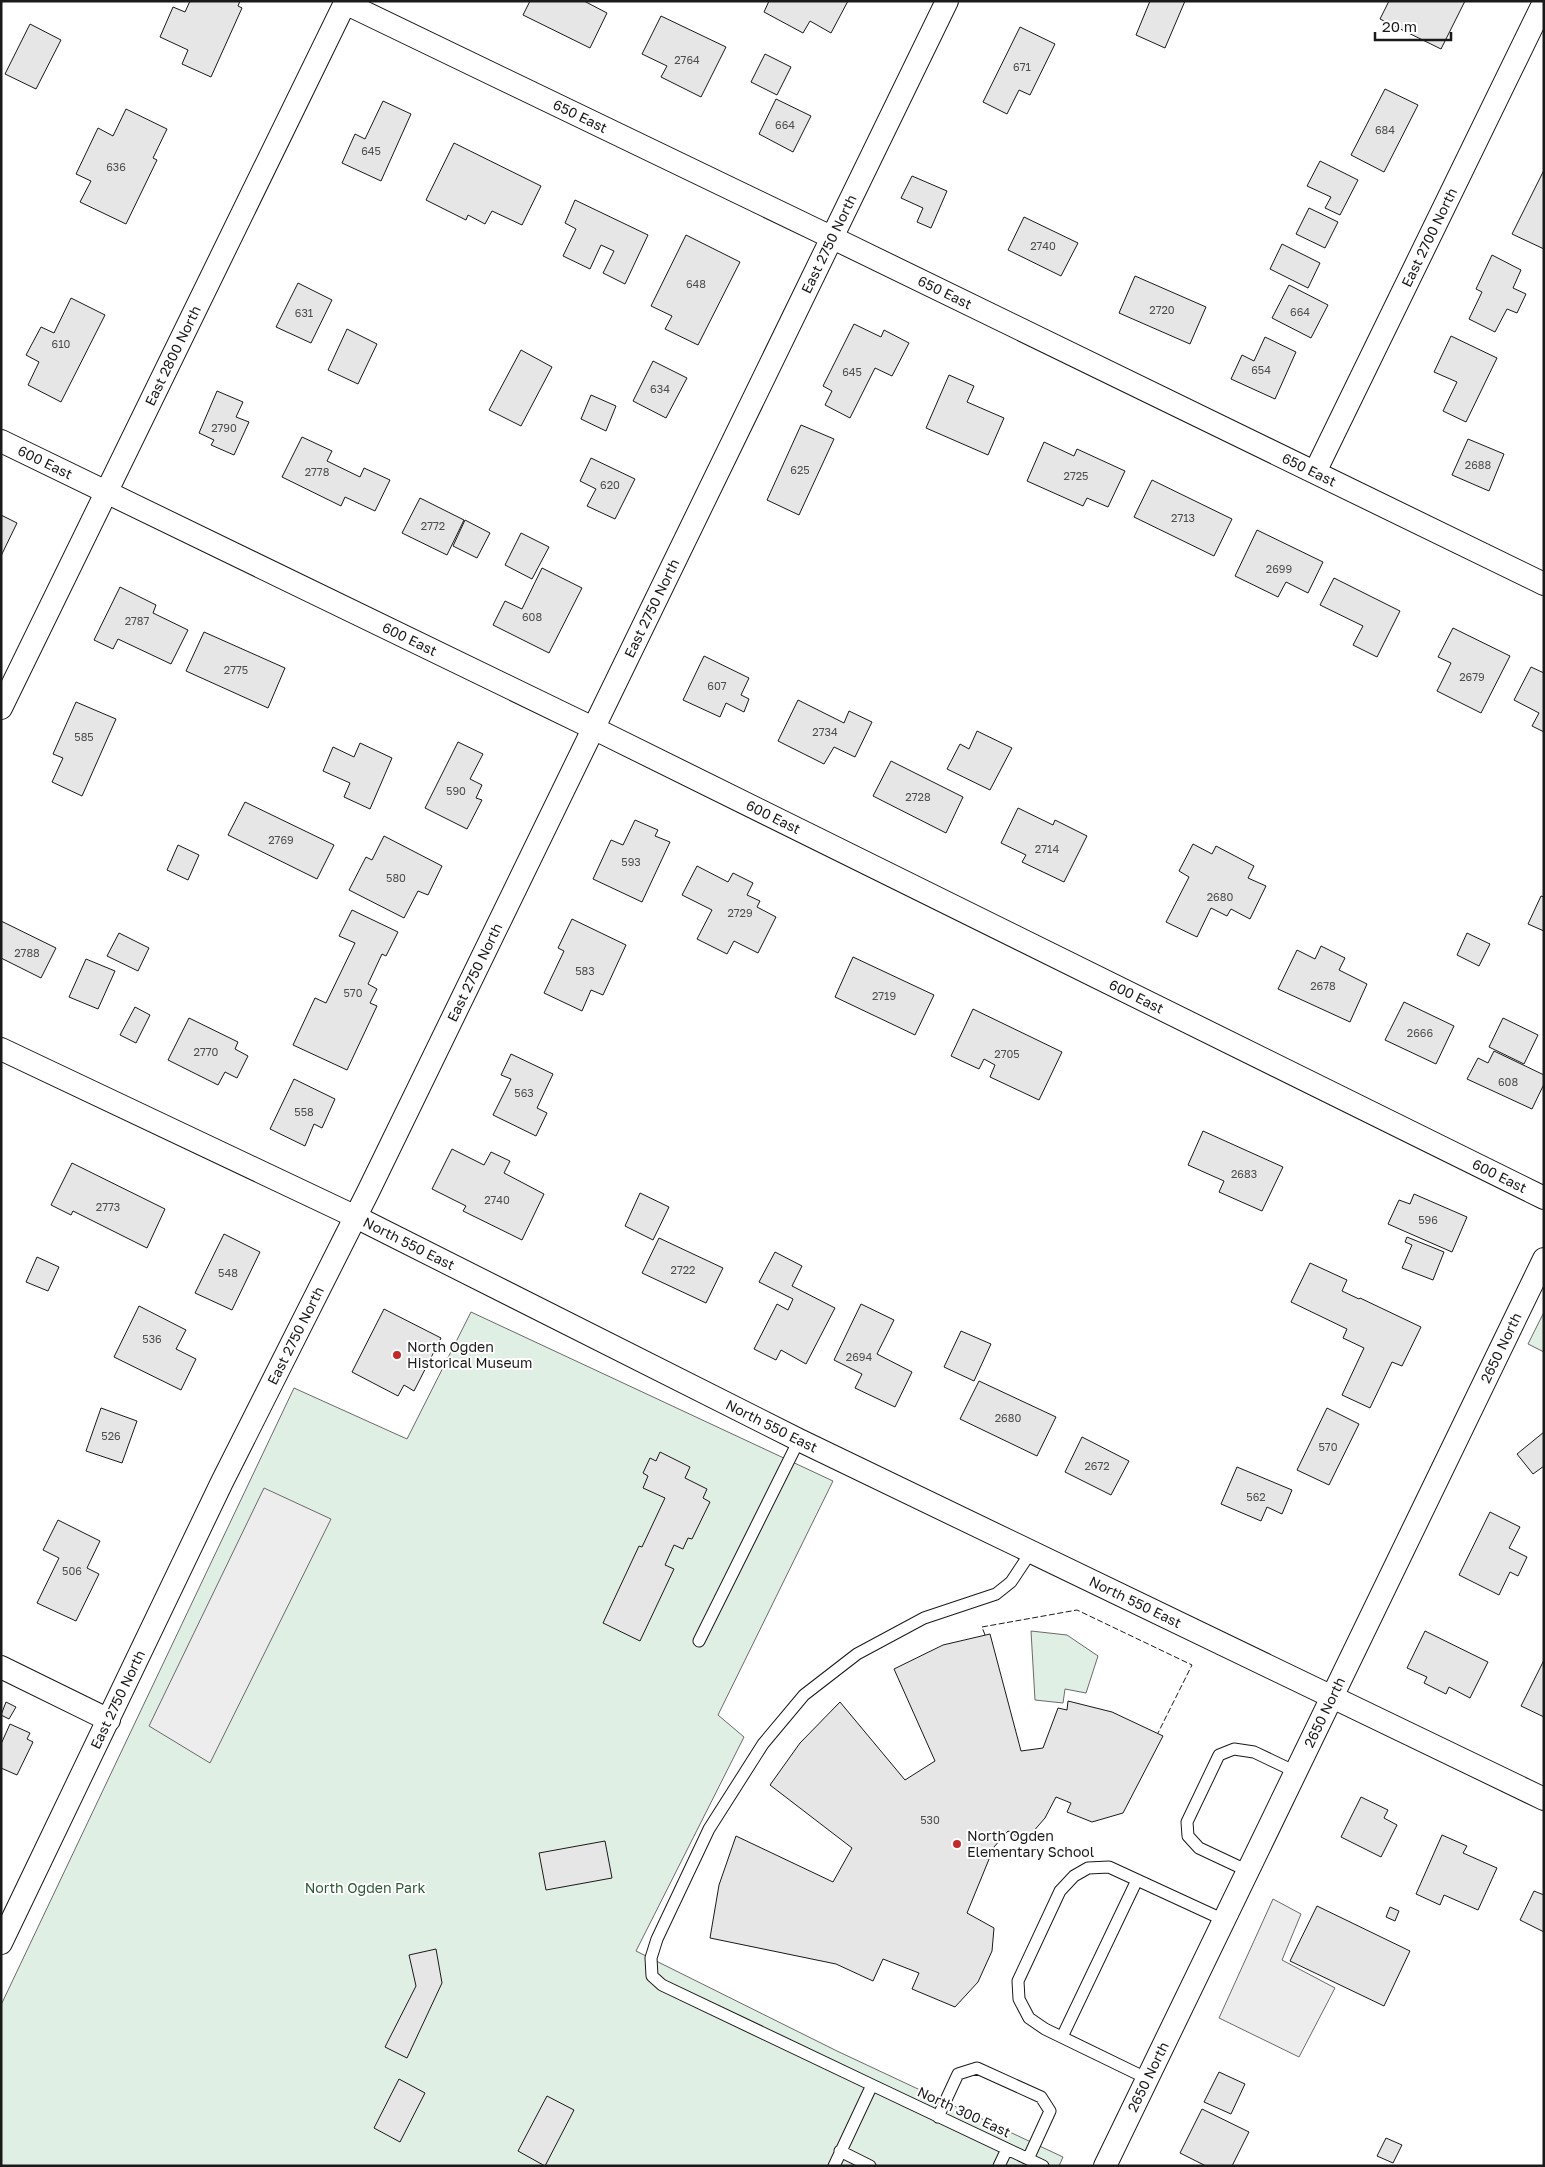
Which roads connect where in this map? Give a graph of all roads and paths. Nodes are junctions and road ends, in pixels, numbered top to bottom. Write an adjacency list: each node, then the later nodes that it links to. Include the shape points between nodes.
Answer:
1 (947, 1): 4 (street, East 2750 North)
2 (345, 2): 4 (street, 650 East); 7 (street, East 2800 North)
3 (1544, 2): 6 (street, East 2700 North)
4 (833, 238): 6 (street, 650 East); 10 (street, East 2750 North)
5 (1, 440): 7 (street, 600 East)
6 (1315, 472): 8 (street, 650 East)
7 (107, 491): 9 (street, East 2800 North); 10 (street, 600 East)
8 (1544, 584)
9 (1, 708)
10 (593, 728): 12 (street, 600 East); 13 (street, East 2750 North)
11 (1, 1049): 13 (street, North 550 East)
12 (1544, 1198)
13 (356, 1217): 15 (street, North 550 East); 20 (street, East 2750 North, via 222,1482)
14 (1544, 1259): 19 (street, 2650 North)
15 (799, 1440): 16 (street, North 550 East); 17 (lane)
16 (1031, 1552): 19 (street, North 550 East); 29 (lane, North 300 East, via 1011,1582 996,1594 924,1618 857,1654 804,1695 763,1744 710,1829 651,1958 652,1976 662,1985)
17 (698, 1641)
18 (1, 1667): 20 (street)
19 (1333, 1696): 21 (street, 2650 North); 22 (street, North 550 East)
20 (109, 1720): 26 (street, East 2750 North)
21 (1296, 1772): 23 (street, 2650 North); 23 (lane, via 1254,1752 1234,1749 1219,1755 1186,1822 1188,1836 1199,1848)
22 (1544, 1799)
23 (1248, 1871): 25 (street, 2650 North)
24 (1137, 1880): 25 (lane); 27 (lane); 27 (lane, via 1109,1867 1088,1868 1074,1876 1060,1891 1018,1981 1019,1999 1029,2018)
25 (1224, 1920): 28 (street, 2650 North)
26 (1, 1943)
27 (1062, 2037): 28 (lane)
28 (1148, 2079): 38 (street, 2650 North)
29 (872, 2085): 30 (lane, North 300 East); 32 (lane)
30 (938, 2116): 31 (lane, North 300 East); 33 (lane, via 958,2074 977,2068 1041,2097 1050,2111)
31 (1007, 2148): 33 (lane, North 300 East); 36 (lane)
32 (840, 2151): 34 (lane); 35 (lane)
33 (1028, 2159): 37 (lane, North 300 East)
34 (834, 2166)
35 (870, 2166)
36 (999, 2166)
37 (1043, 2166)
38 (1105, 2166)

